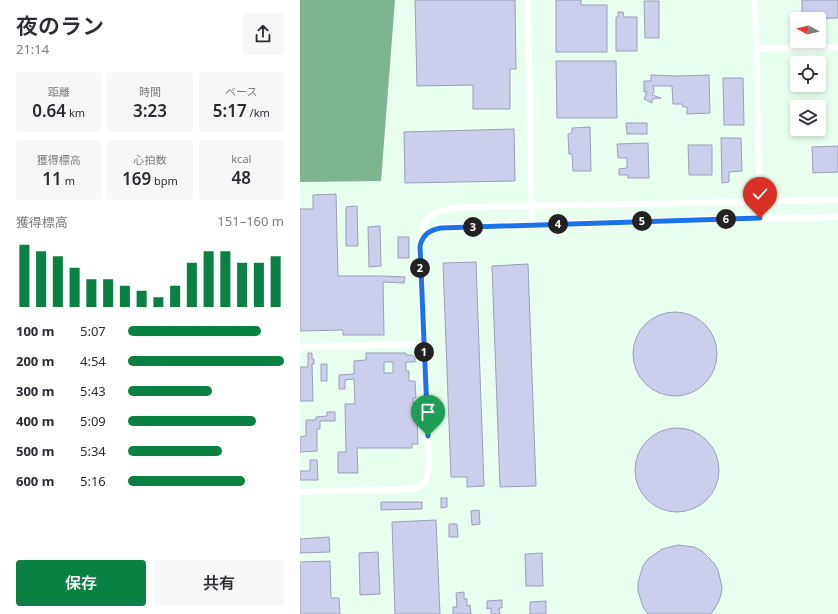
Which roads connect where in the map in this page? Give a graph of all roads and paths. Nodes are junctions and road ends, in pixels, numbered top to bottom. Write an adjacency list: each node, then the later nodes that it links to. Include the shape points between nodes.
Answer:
1 (528, 0): 7 (street)
2 (755, 0): 4 (street)
3 (838, 47): 4 (street)
4 (756, 49): 6 (street)
5 (838, 200): 6 (street)
6 (760, 201): 7 (street); 9 (street)
7 (532, 206): 10 (street); 11 (street, via 467,207 434,213 422,226)
8 (838, 217): 9 (street)
9 (760, 218): 10 (street)
10 (532, 225): 11 (street, via 434,229 424,236)
11 (420, 246): 12 (street)
12 (424, 344): 13 (street); 14 (street, via 429,463 428,476 421,487 403,490)
13 (300, 347)
14 (300, 492)

